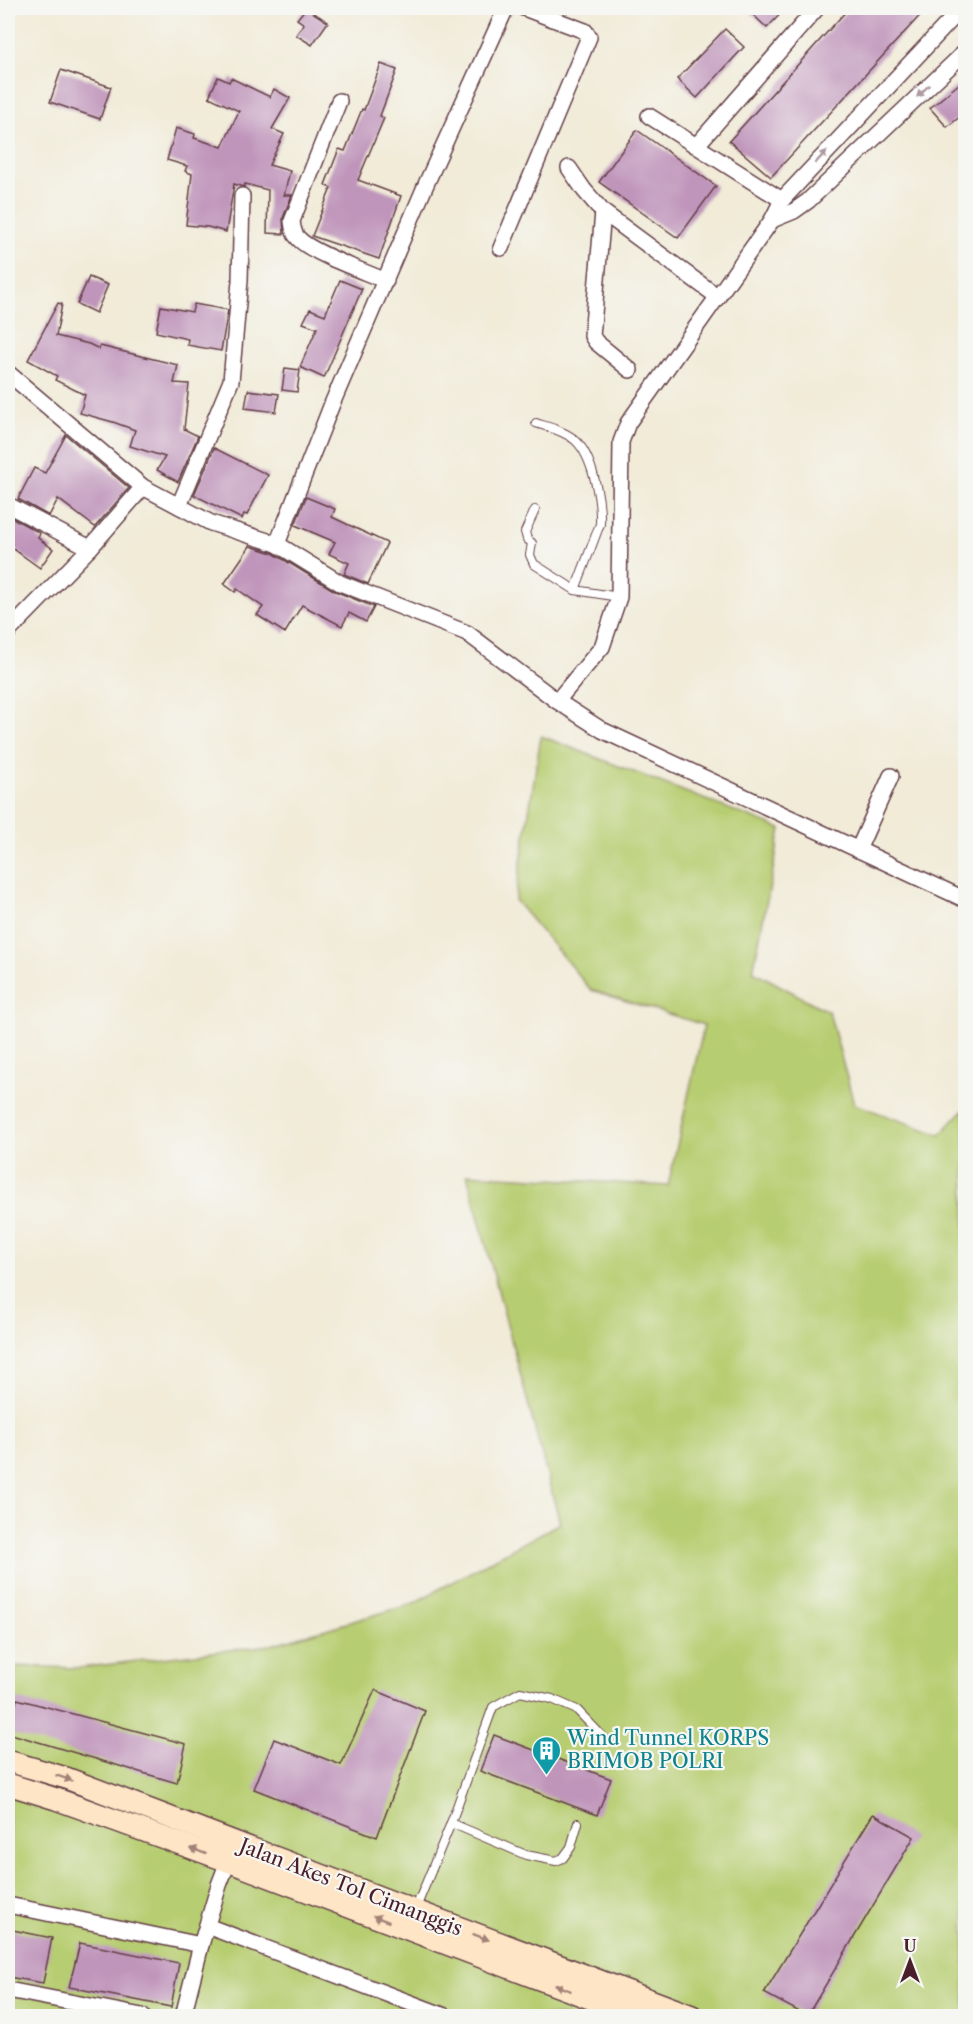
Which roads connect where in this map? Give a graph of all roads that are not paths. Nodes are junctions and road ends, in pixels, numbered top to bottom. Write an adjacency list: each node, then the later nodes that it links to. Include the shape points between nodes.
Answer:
1 (506, 8): 15 (street)
2 (524, 8): 14 (street, via 585,31 589,37)
3 (817, 8): 8 (street)
4 (962, 8): 11 (street, one-way to 4)
5 (966, 51): 13 (street, one-way to 13, via 808,201)
6 (339, 101): 15 (street, via 292,221 293,231 313,249)
7 (649, 116): 8 (street)
8 (697, 146): 11 (street)
9 (569, 168): 12 (street)
10 (242, 196): 22 (street, via 240,281 231,381)
11 (782, 200): 13 (street)
12 (603, 212): 16 (street); 17 (street, via 592,336)
13 (772, 220): 16 (street)
14 (501, 248)
15 (386, 281): 24 (street)
16 (718, 297): 27 (street, via 628,423 621,442)
17 (630, 370)
18 (8, 373): 20 (street)
19 (536, 423): 26 (lane, via 574,440 592,467 600,524)
20 (143, 488): 22 (street); 25 (street)
21 (8, 505): 25 (street)
22 (179, 506): 24 (street, via 211,523)
23 (535, 510): 26 (lane, via 525,532 532,543 530,555 534,564)
24 (277, 544): 29 (street, via 340,583 467,633)
25 (90, 548): 28 (street)
26 (574, 590): 27 (lane)
27 (619, 597): 29 (street, via 602,647)
28 (9, 629)
29 (557, 701): 31 (street, via 602,730)
30 (891, 776): 31 (street)
31 (858, 850): 32 (street)
32 (966, 900)
33 (605, 1739): 36 (lane, via 577,1710 520,1692 493,1707)
34 (8, 1761): 38 (main road, Jalan Akes Tol Cimanggis, one-way to 38, via 66,1778)
35 (8, 1784): 38 (main road, one-way to 35)
36 (451, 1823): 37 (lane, via 526,1855 556,1862 571,1847); 40 (lane)
37 (578, 1823)
38 (232, 1852): 40 (main road, Jalan Akes Tol Cimanggis); 41 (street); 47 (main road, one-way to 38)
39 (8, 1905): 42 (street)
40 (414, 1911): 48 (main road, Jalan Akes Tol Cimanggis, one-way to 48)
41 (207, 1926): 42 (street); 46 (street)
42 (201, 1945): 45 (street)
43 (8, 1990): 44 (street)
44 (142, 2016)
45 (183, 2016)
46 (445, 2016)
47 (637, 2016)
48 (693, 2016)

